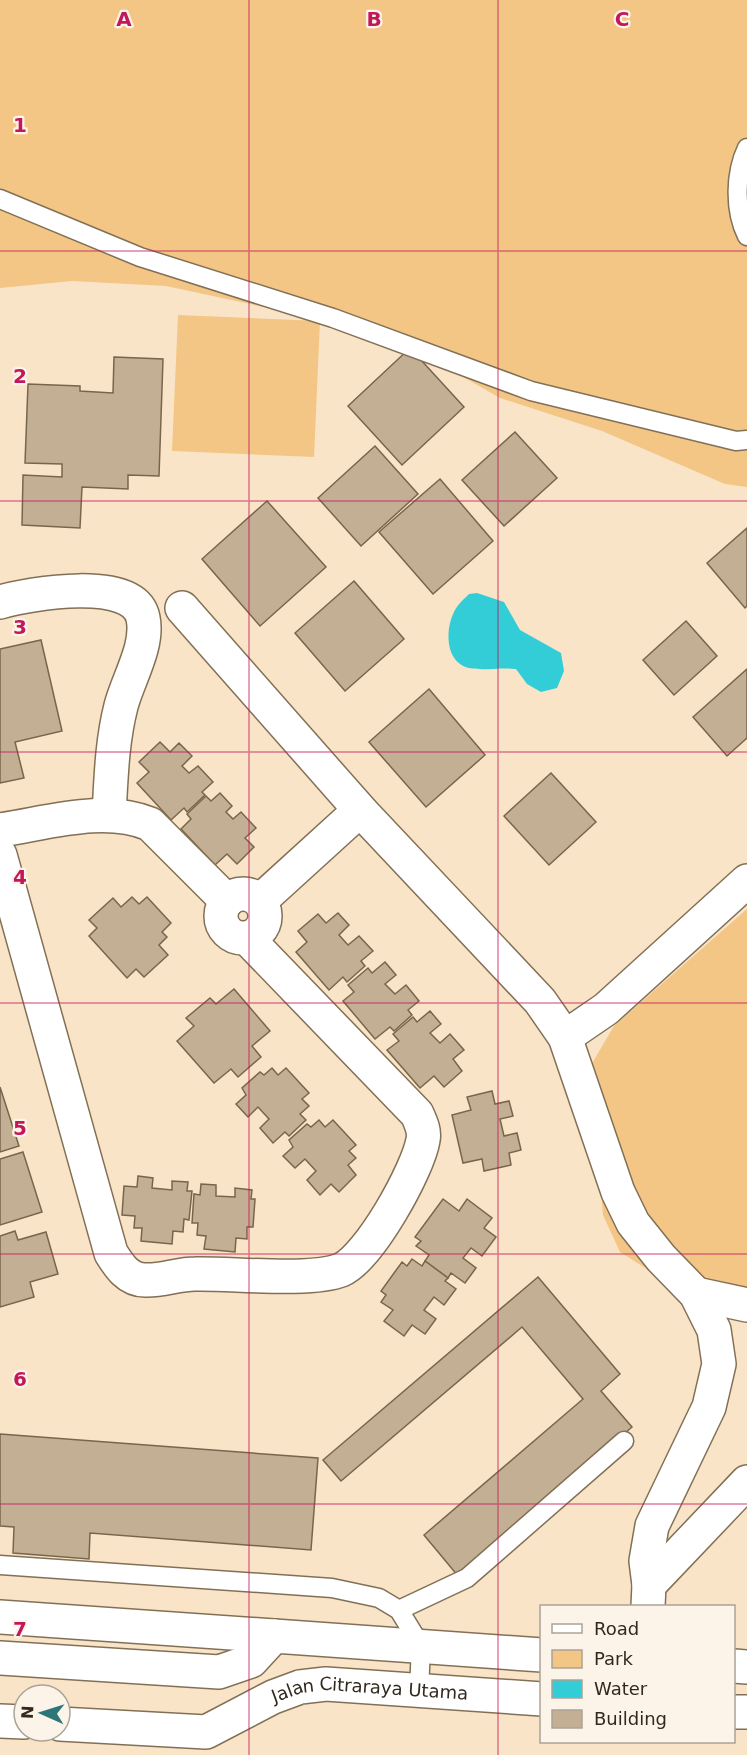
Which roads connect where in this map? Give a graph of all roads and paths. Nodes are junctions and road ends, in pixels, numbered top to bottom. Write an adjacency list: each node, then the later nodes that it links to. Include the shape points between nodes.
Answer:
1 (747, 148): 3 (lane, via 741,160 738,198)
2 (0, 200): 4 (lane, via 140,257 333,318 531,391 736,441)
3 (747, 236)
4 (747, 440)
5 (0, 602): 8 (street, via 40,593 115,594 132,601 143,616 144,636 121,707 112,755)
6 (182, 608): 7 (street)
7 (360, 810): 13 (street); 15 (street, via 540,1001)
8 (109, 815): 9 (street); 12 (street, via 133,817 150,824)
9 (0, 830)
10 (0, 855): 14 (street, via 111,1253 123,1273 144,1280 193,1274 316,1275 342,1269 360,1256 393,1209 419,1155 423,1139 417,1114)
11 (747, 881): 15 (street, via 606,1009)
12 (227, 901): 13 (street, via 243,894); 14 (street, via 221,918 223,927 233,937)
13 (260, 901): 14 (street, via 266,919 257,935)
14 (248, 939)
15 (565, 1037): 16 (street, via 618,1192 633,1223)
16 (696, 1294): 17 (street); 21 (street, via 714,1330 719,1364 709,1407 652,1526 646,1561)
17 (747, 1305)
18 (624, 1441): 22 (lane, via 467,1578)
19 (747, 1482): 21 (street)
20 (0, 1565): 22 (lane, via 332,1588 379,1598)
21 (649, 1596)
22 (399, 1610): 25 (lane)
23 (0, 1617): 24 (street)
24 (274, 1636): 25 (street); 27 (street, via 251,1660 219,1672)
25 (421, 1646): 26 (street); 28 (lane)
26 (540, 1655)
27 (0, 1658)
28 (419, 1691): 29 (street, Jalan Citraraya Utama); 31 (street, Jalan Citraraya Utama, via 326,1684 300,1687)
29 (540, 1700)
30 (72, 1725): 31 (street)
31 (206, 1732): 32 (street, Jalan Citraraya Utama)
32 (182, 1755)

